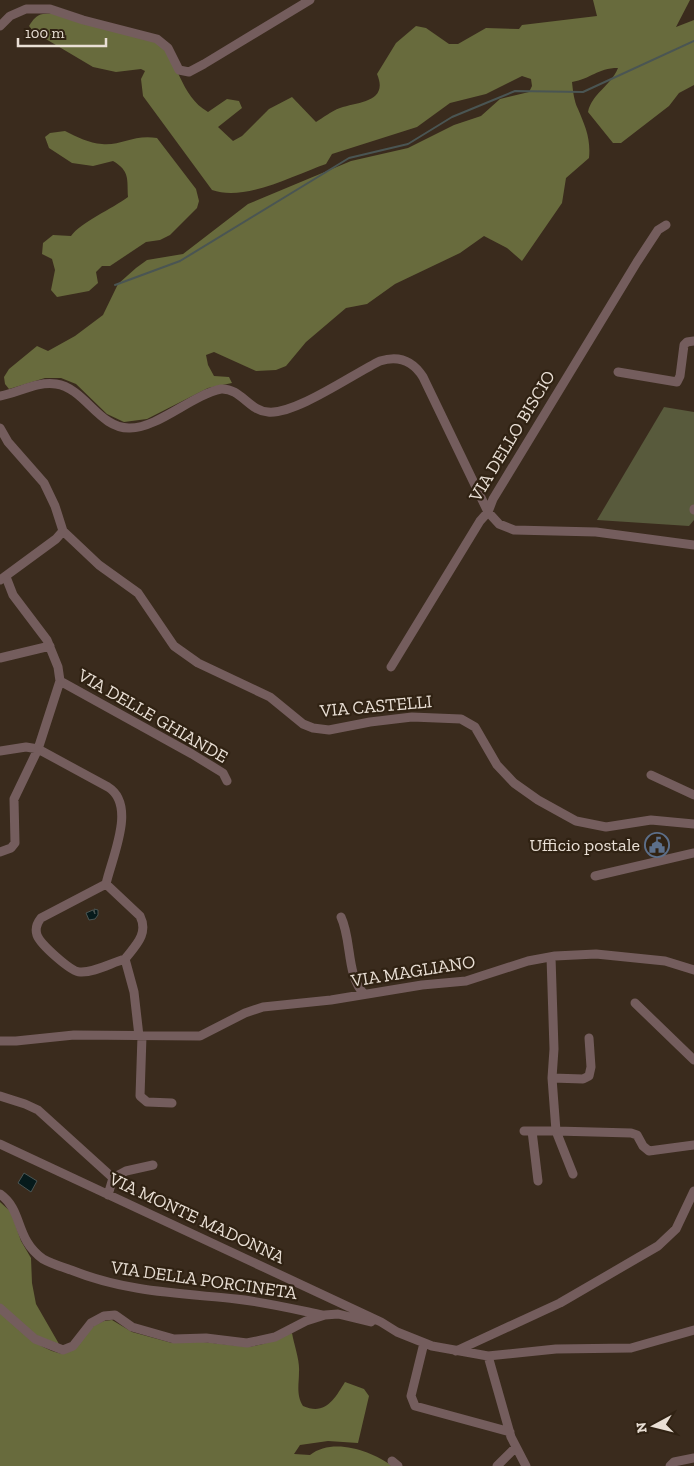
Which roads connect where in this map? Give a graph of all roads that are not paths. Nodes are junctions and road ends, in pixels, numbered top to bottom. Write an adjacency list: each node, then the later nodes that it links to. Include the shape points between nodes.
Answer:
1 (310, 0): 2 (street, via 200,67 185,72 179,70 168,48 157,39 50,9 26,9 10,16)
2 (0, 26)
3 (666, 225): 8 (street, VIA DELLO BISCIO, via 658,230 637,262 493,498)
4 (694, 341): 5 (street, via 684,345 677,382)
5 (618, 372)
6 (0, 396): 8 (street, via 40,384 61,385 72,390 113,424 134,428 221,389 233,391 261,411 282,411 377,362 404,360 415,366 425,380)
7 (0, 428): 9 (street, VIA CASTELLI, via 44,483)
8 (488, 512): 10 (street, via 499,524 514,530 596,532); 14 (street, VIA DELLO BISCIO)
9 (63, 531): 11 (street); 21 (street, VIA CASTELLI, via 99,565 141,596 176,648 204,666 270,697 306,726 329,730 412,717 462,719 475,727 497,766 514,783 576,821 606,827 648,820)
10 (694, 545)
11 (3, 578): 12 (street)
12 (50, 646): 13 (street); 15 (street)
13 (0, 658)
14 (391, 667)
15 (60, 681): 16 (street); 19 (street, VIA DELLE GHIANDE, via 192,754 223,773)
16 (38, 749): 17 (street, via 26,747); 22 (street, via 14,800 15,843); 25 (street, via 108,787 120,797 122,822)
17 (0, 751)
18 (651, 775): 20 (street)
19 (227, 781)
20 (694, 796)
21 (694, 824)
22 (0, 852)
23 (694, 853): 24 (street)
24 (595, 876)
25 (106, 884): 28 (street, via 140,916 143,923 142,936); 28 (street, via 41,918 36,925 37,935 75,971 87,972)
26 (341, 917): 30 (street, via 356,980)
27 (551, 957): 29 (street, VIA MAGLIANO, via 596,954 665,962); 30 (street, VIA MAGLIANO, via 528,961 471,980); 36 (street)
28 (125, 959): 32 (street)
29 (694, 970)
30 (364, 994): 32 (street, VIA MAGLIANO, via 263,1007 200,1036)
31 (635, 1003): 35 (street)
32 (141, 1036): 34 (street, VIA MAGLIANO, via 74,1035); 38 (street, via 140,1096 145,1101)
33 (589, 1038): 36 (street, via 589,1076 583,1079)
34 (0, 1041)
35 (694, 1060)
36 (552, 1078): 39 (street)
37 (0, 1096): 44 (street, via 38,1110)
38 (172, 1103)
39 (556, 1131): 41 (street, via 634,1134 649,1151); 43 (street); 45 (street, via 528,1131)
40 (0, 1144): 48 (street, VIA MONTE MADONNA)
41 (694, 1145)
42 (153, 1165): 44 (street, via 126,1171)
43 (573, 1174)
44 (113, 1178): 48 (street)
45 (538, 1181)
46 (694, 1191): 54 (street, via 676,1229 658,1246 555,1306)
47 (0, 1194): 50 (street, VIA DELLA PORCINETA, via 12,1206 23,1237 36,1252 49,1262 92,1279 118,1286 254,1301)
48 (108, 1195): 51 (street, VIA MONTE MADONNA)
49 (0, 1308): 50 (street, via 35,1339 63,1350 72,1346 92,1323 104,1316 115,1315 132,1327 169,1338 247,1343 274,1337)
50 (325, 1315): 51 (street, via 338,1314)
51 (381, 1322): 53 (street)
52 (694, 1330): 55 (street, via 631,1348 564,1348)
53 (424, 1343): 54 (street); 56 (street, via 412,1393 413,1404 422,1410)
54 (456, 1351): 55 (street)
55 (488, 1356): 56 (street)
56 (510, 1432): 57 (street)
57 (516, 1447): 59 (street); 60 (street)
58 (694, 1458): 61 (street, via 674,1462)
59 (497, 1466)
60 (526, 1466)
61 (670, 1466)

